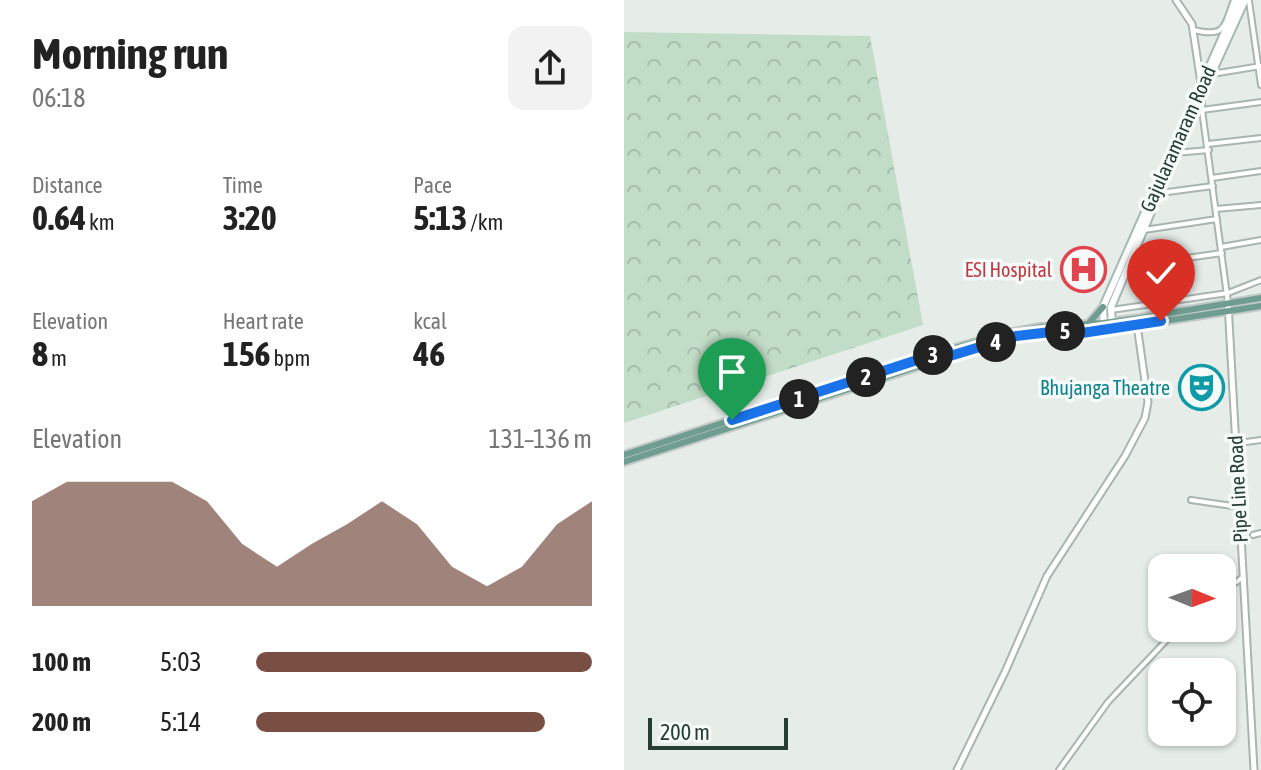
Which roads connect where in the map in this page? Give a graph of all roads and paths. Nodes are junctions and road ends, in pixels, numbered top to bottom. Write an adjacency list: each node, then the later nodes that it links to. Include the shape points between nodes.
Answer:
1 (1176, 0): 4 (street)
2 (1243, 0): 3 (street); 4 (street, via 1217,32); 6 (street); 8 (main road, Gajularamaram Road); 10 (main road, Gajularamaram Road)
3 (1256, 0)
4 (1194, 30): 10 (street)
5 (1261, 35): 6 (street)
6 (1254, 36): 7 (street)
7 (1260, 66): 8 (street); 9 (street)
8 (1212, 74): 10 (main road, Gajularamaram Road)
9 (1261, 85)
10 (1202, 91): 12 (street); 15 (main road, Gajularamaram Road); 33 (main road, Gajularamaram Road)
11 (1261, 102): 12 (street)
12 (1202, 110): 14 (street)
13 (1261, 138): 14 (street)
14 (1208, 147): 15 (street); 17 (street)
15 (1175, 153): 19 (main road, Gajularamaram Road)
16 (1261, 171): 17 (street)
17 (1212, 178): 18 (street)
18 (1213, 186): 19 (street); 21 (street)
19 (1159, 193): 23 (main road, Gajularamaram Road)
20 (1261, 205): 21 (street)
21 (1216, 209): 22 (street)
22 (1217, 219): 23 (street); 25 (street)
23 (1144, 230): 27 (main road, Gajularamaram Road)
24 (1261, 240): 25 (street)
25 (1221, 247): 26 (street)
26 (1222, 253): 27 (street); 29 (street)
27 (1127, 267): 33 (main road, Gajularamaram Road)
28 (1261, 280): 29 (street)
29 (1228, 293): 32 (street); 33 (street)
30 (1261, 298): 32 (main road)
31 (1261, 306): 32 (main road)
32 (1229, 307): 34 (main road); 36 (main road); 45 (street, Pipe Line Road)
33 (1107, 308): 35 (main road); 36 (main road, Gajularamaram Road)
34 (1184, 317): 36 (main road); 37 (main road)
35 (1089, 323): 36 (main road); 39 (main road, via 1016,331)
36 (1107, 324): 38 (main road)
37 (1137, 325): 38 (main road, via 1082,333); 51 (street, via 1148,402 1145,418 1047,576)
38 (1068, 330): 39 (main road)
39 (949, 353): 42 (main road); 43 (main road)
40 (1261, 440): 41 (street)
41 (1246, 442)
42 (624, 455)
43 (624, 462)
44 (1191, 500): 45 (street)
45 (1239, 507): 48 (street, Pipe Line Road)
46 (1261, 533): 47 (street)
47 (1253, 535)
48 (1243, 577): 49 (street); 53 (street, Pipe Line Road)
49 (1236, 582)
50 (1165, 642): 52 (street, via 1108,702)
51 (957, 770)
52 (1059, 770)
53 (1254, 770)

